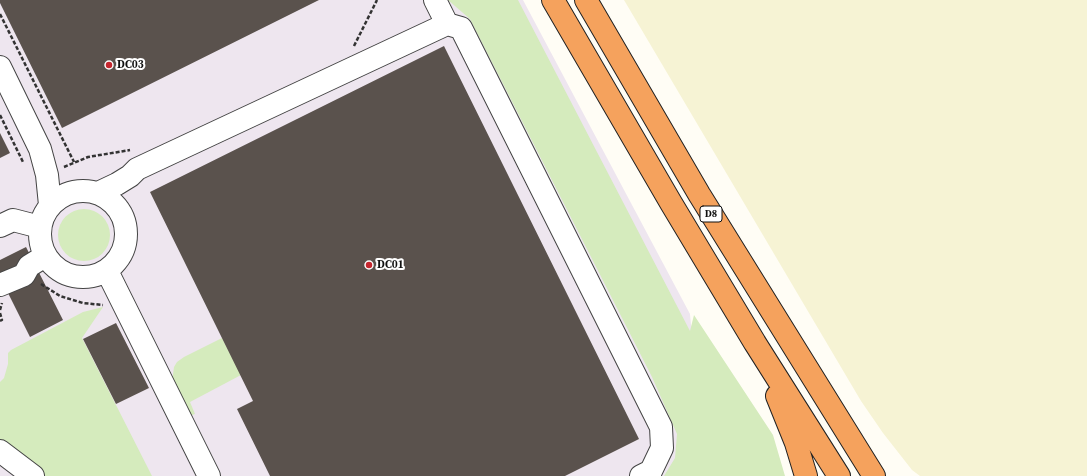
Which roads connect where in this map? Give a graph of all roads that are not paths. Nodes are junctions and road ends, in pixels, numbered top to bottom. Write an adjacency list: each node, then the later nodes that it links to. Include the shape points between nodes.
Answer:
1 (435, 0): 4 (lane)
2 (553, 0): 16 (highway, D8)
3 (586, 0): 17 (highway, D8, via 699,194)
4 (447, 24): 7 (lane, via 137,169); 19 (lane, via 461,28 661,427 662,448)
5 (0, 67): 6 (lane)
6 (40, 149): 8 (lane, via 66,166 74,186); 9 (lane, via 47,175)
7 (130, 176): 8 (lane, via 117,184); 10 (lane)
8 (90, 192): 9 (lane, via 65,194); 10 (lane, via 111,200)
9 (50, 205): 12 (lane)
10 (121, 212): 14 (lane, via 126,224 124,250 117,262)
11 (0, 226): 12 (lane, via 12,220)
12 (40, 227): 13 (lane, via 41,246)
13 (45, 256): 14 (lane, via 57,269 73,277 91,277); 15 (lane, via 29,266 24,275)
14 (107, 271): 21 (lane)
15 (1, 293)
16 (755, 343): 22 (highway, via 796,443); 23 (highway, D8)
17 (841, 425): 24 (highway, D8); 25 (highway)
18 (0, 451): 20 (lane)
19 (646, 473)
20 (33, 476)
21 (209, 476)
22 (806, 476)
23 (839, 476)
24 (874, 476)
25 (888, 476)

